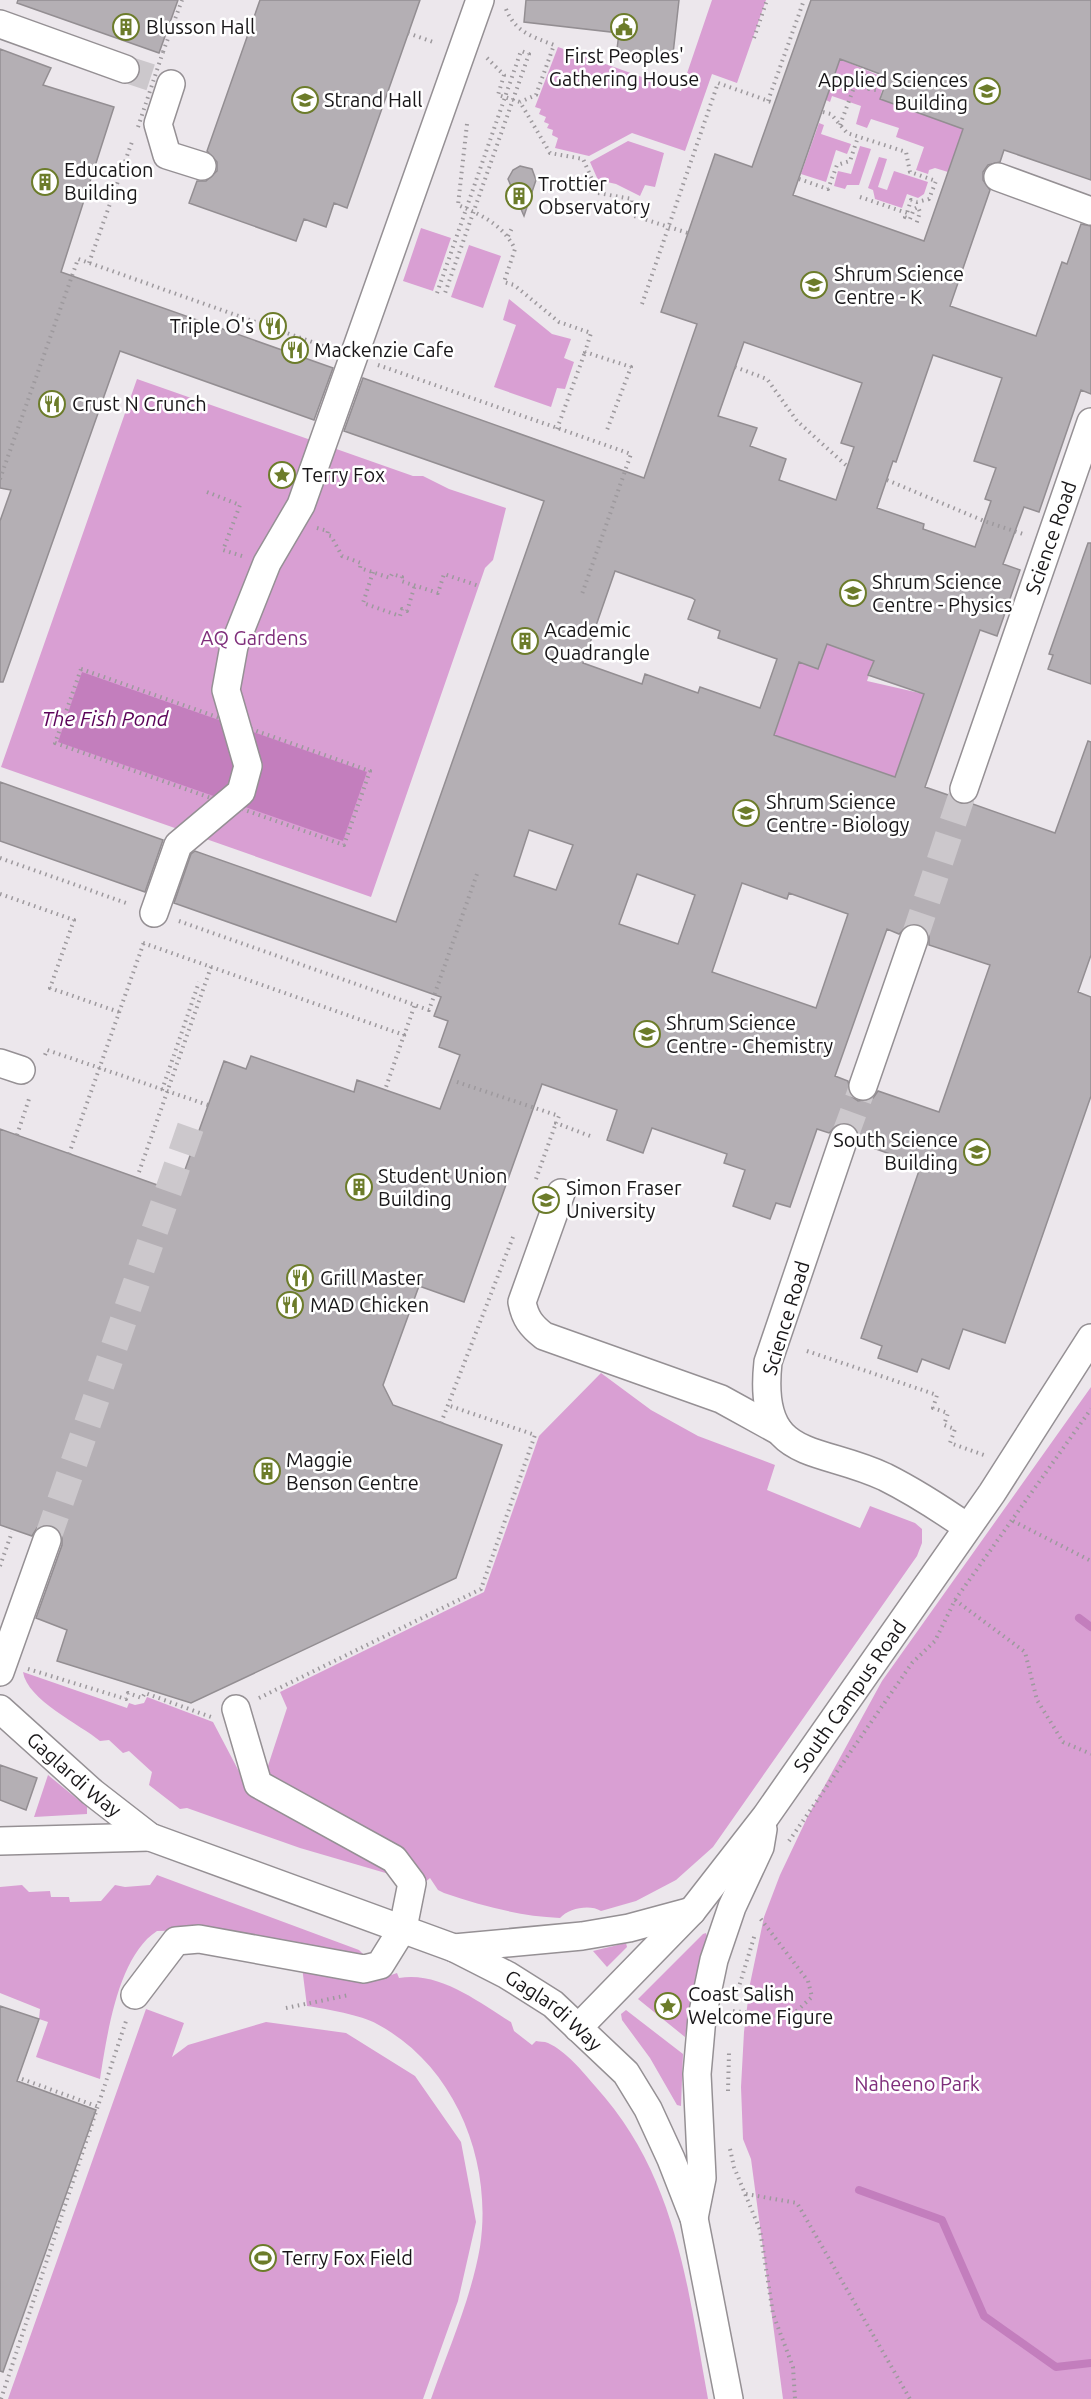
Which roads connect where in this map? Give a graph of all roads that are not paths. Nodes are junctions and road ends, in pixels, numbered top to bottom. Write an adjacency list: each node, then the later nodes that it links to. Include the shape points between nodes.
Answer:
1 (492, 2): 10 (street, via 464,44 301,505 263,571 232,657 226,690 249,766 242,792 178,845)
2 (0, 24): 3 (street)
3 (124, 69)
4 (171, 84): 5 (street, via 158,124 167,155)
5 (202, 166)
6 (998, 177): 7 (street)
7 (1091, 211)
8 (1091, 422): 9 (street, Science Road)
9 (964, 789)
10 (154, 913)
11 (914, 939): 12 (street)
12 (863, 1086)
13 (844, 1138): 16 (street, Science Road, via 768,1362 768,1412)
14 (561, 1193): 16 (street, via 522,1302 532,1327 544,1336 721,1399)
15 (1091, 1338): 17 (street, South Campus Road)
16 (778, 1431): 17 (street, via 801,1448 883,1477)
17 (967, 1527): 22 (street, South Campus Road)
18 (47, 1540): 19 (street)
19 (12, 1670)
20 (0, 1709): 23 (street, Gaglardi Way, via 92,1792)
21 (236, 1709): 26 (street, via 258,1784 394,1859 412,1883)
22 (766, 1816): 25 (street, South Campus Road); 30 (street, via 760,1847 714,1960 702,2018 697,2074 702,2178)
23 (150, 1837): 24 (street, Gaglardi Way); 26 (street, Gaglardi Way)
24 (0, 1841)
25 (692, 1911): 27 (street, via 582,1936); 29 (street, South Campus Road)
26 (403, 1928): 27 (street, Gaglardi Way); 28 (street, via 381,1965 364,1969 199,1939 177,1941)
27 (454, 1948): 29 (street, Gaglardi Way, via 544,1998)
28 (135, 1995)
29 (578, 2028): 30 (street, Gaglardi Way, via 626,2073 643,2100)
30 (694, 2218): 31 (street, Gaglardi Way)
31 (729, 2399)

